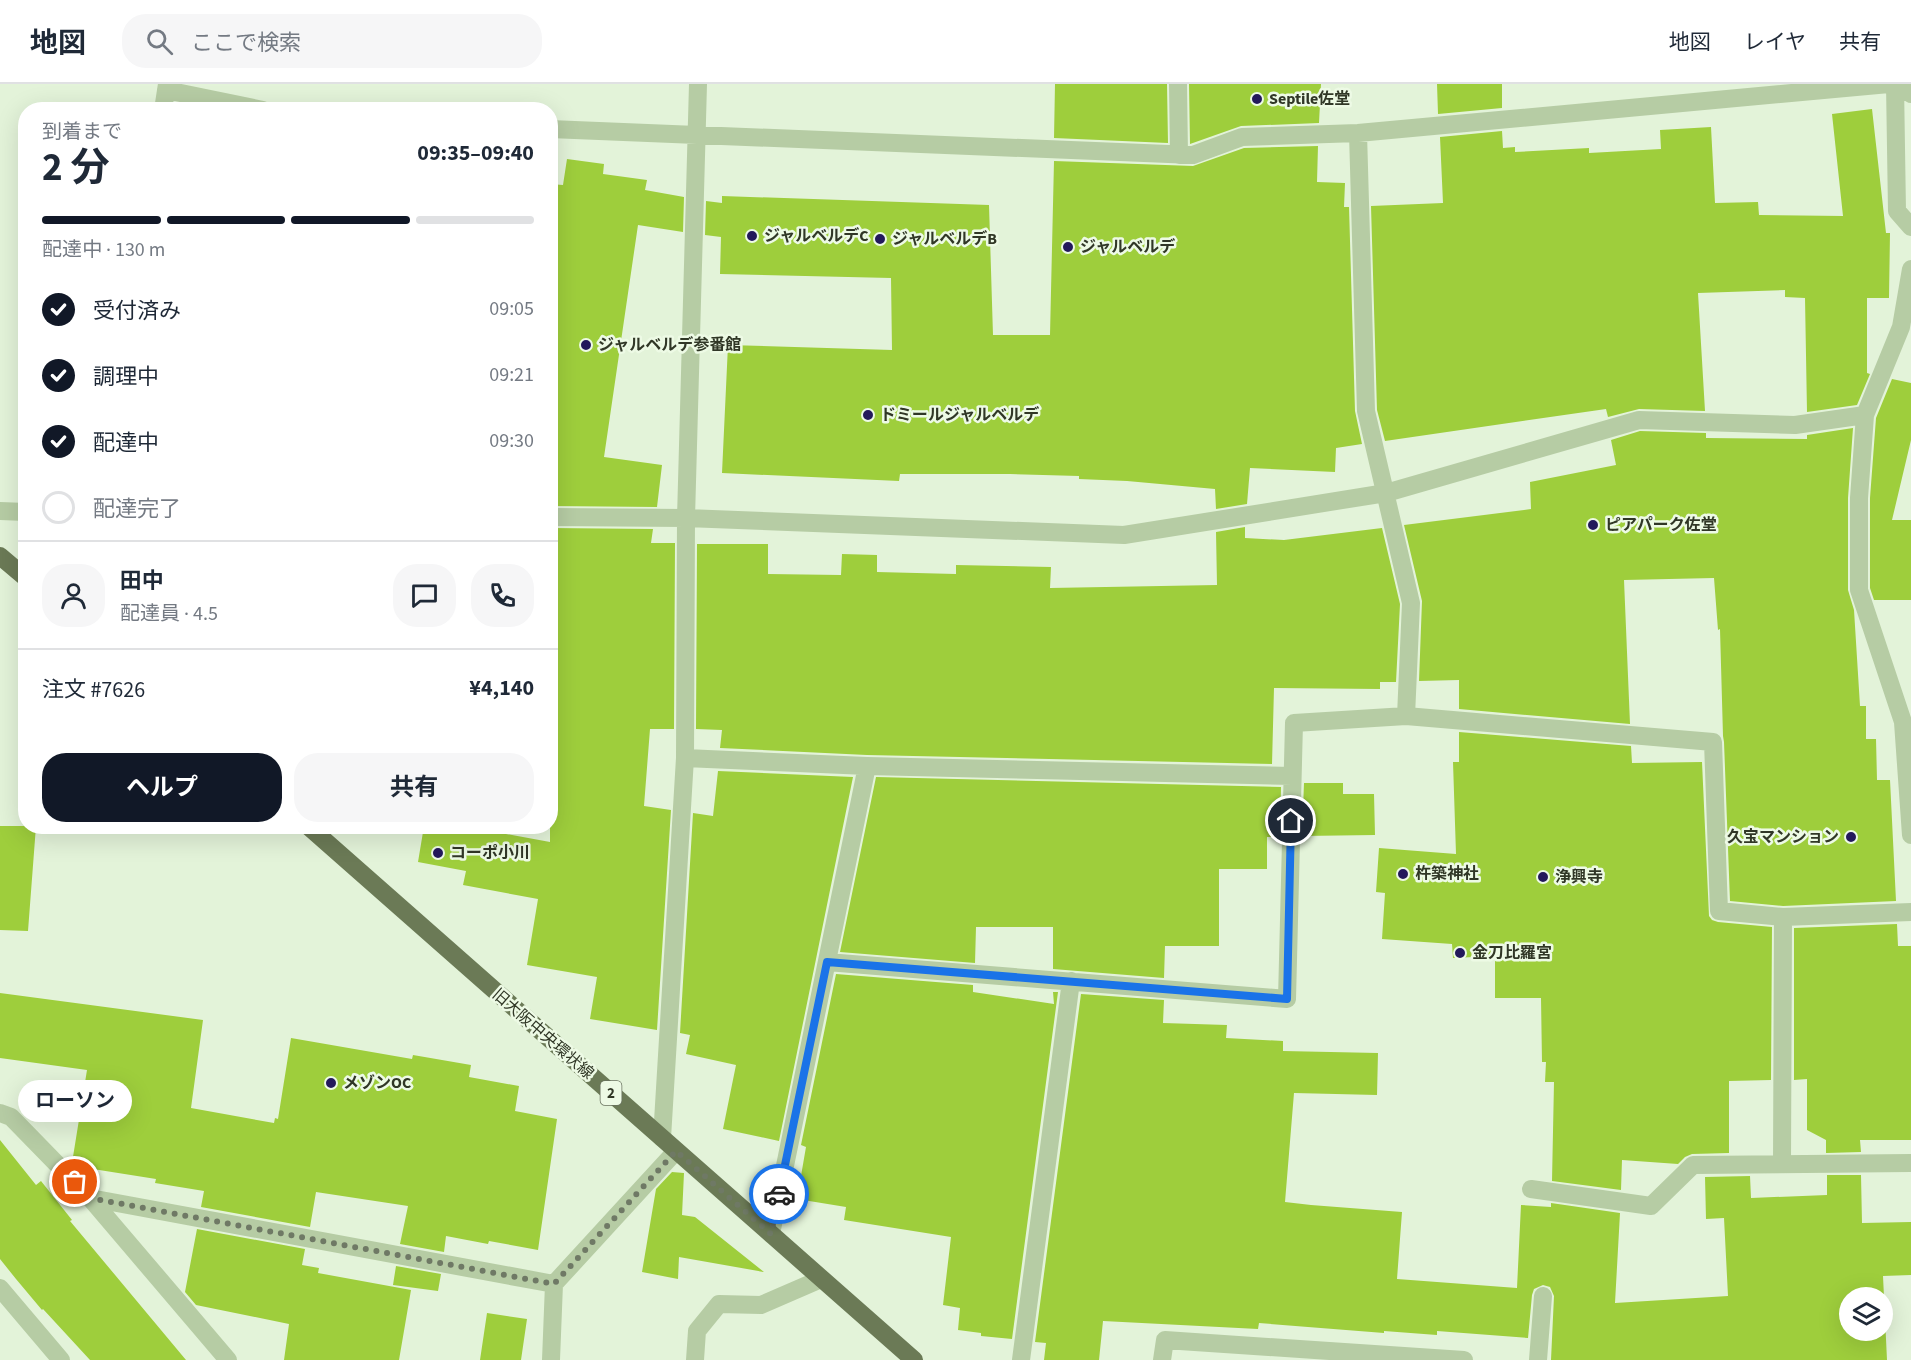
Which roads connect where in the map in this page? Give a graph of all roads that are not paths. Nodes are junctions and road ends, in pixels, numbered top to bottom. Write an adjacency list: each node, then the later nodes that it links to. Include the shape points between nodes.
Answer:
1 (698, 84): 11 (street)
2 (1178, 84): 12 (street)
3 (1889, 84): 10 (street)
4 (1896, 84): 6 (street); 13 (street, via 1897,211)
5 (166, 87): 7 (street); 8 (street)
6 (1911, 94)
7 (164, 102)
8 (229, 102)
9 (558, 129): 11 (street)
10 (1358, 133): 12 (street, via 1242,137 1193,155); 16 (street, via 1366,411)
11 (696, 135): 12 (street); 20 (street)
12 (1179, 155)
13 (1911, 227)
14 (1911, 269): 15 (street, via 1901,327)
15 (1865, 415): 16 (street, via 1795,425 1640,420); 28 (street, via 1858,590 1903,722)
16 (1386, 493): 20 (street, via 1124,535); 23 (street, via 1411,603)
17 (0, 511): 18 (street)
18 (18, 512)
19 (558, 517): 20 (street)
20 (686, 518): 24 (street)
21 (0, 556): 22 (main road)
22 (18, 571)
23 (1406, 716): 26 (street, via 1294,723); 30 (street, via 1713,742 1719,912)
24 (685, 758): 25 (street); 34 (street)
25 (867, 766): 26 (street); 31 (street)
26 (1292, 776): 32 (street, via 1287,999)
27 (317, 834): 34 (main road, 旧大阪中央環状線 / 2)
28 (1911, 836)
29 (1911, 912): 30 (street)
30 (1783, 917): 37 (street)
31 (827, 962): 32 (street); 40 (street)
32 (1071, 981): 50 (street)
33 (0, 1113): 39 (street, via 11,1117)
34 (662, 1138): 35 (main road, 旧大阪中央環状線 / 2)
35 (676, 1151): 40 (main road, 旧大阪中央環状線 / 2); 42 (street)
36 (1911, 1162): 37 (street)
37 (1782, 1164): 38 (street, via 1693,1165 1651,1206)
38 (1531, 1189)
39 (90, 1198): 42 (street); 46 (street)
40 (771, 1234): 41 (main road, 旧大阪中央環状線 / 2)
41 (822, 1279): 48 (street, via 761,1305 719,1304 697,1331); 49 (main road, 旧大阪中央環状線 / 2)
42 (554, 1284): 47 (street)
43 (0, 1288): 45 (street)
44 (1543, 1296): 53 (street)
45 (61, 1360)
46 (228, 1360)
47 (551, 1360)
48 (695, 1360)
49 (914, 1360)
50 (1021, 1360)
51 (1162, 1360): 52 (street, via 1165,1340)
52 (1464, 1360)
53 (1538, 1360)

